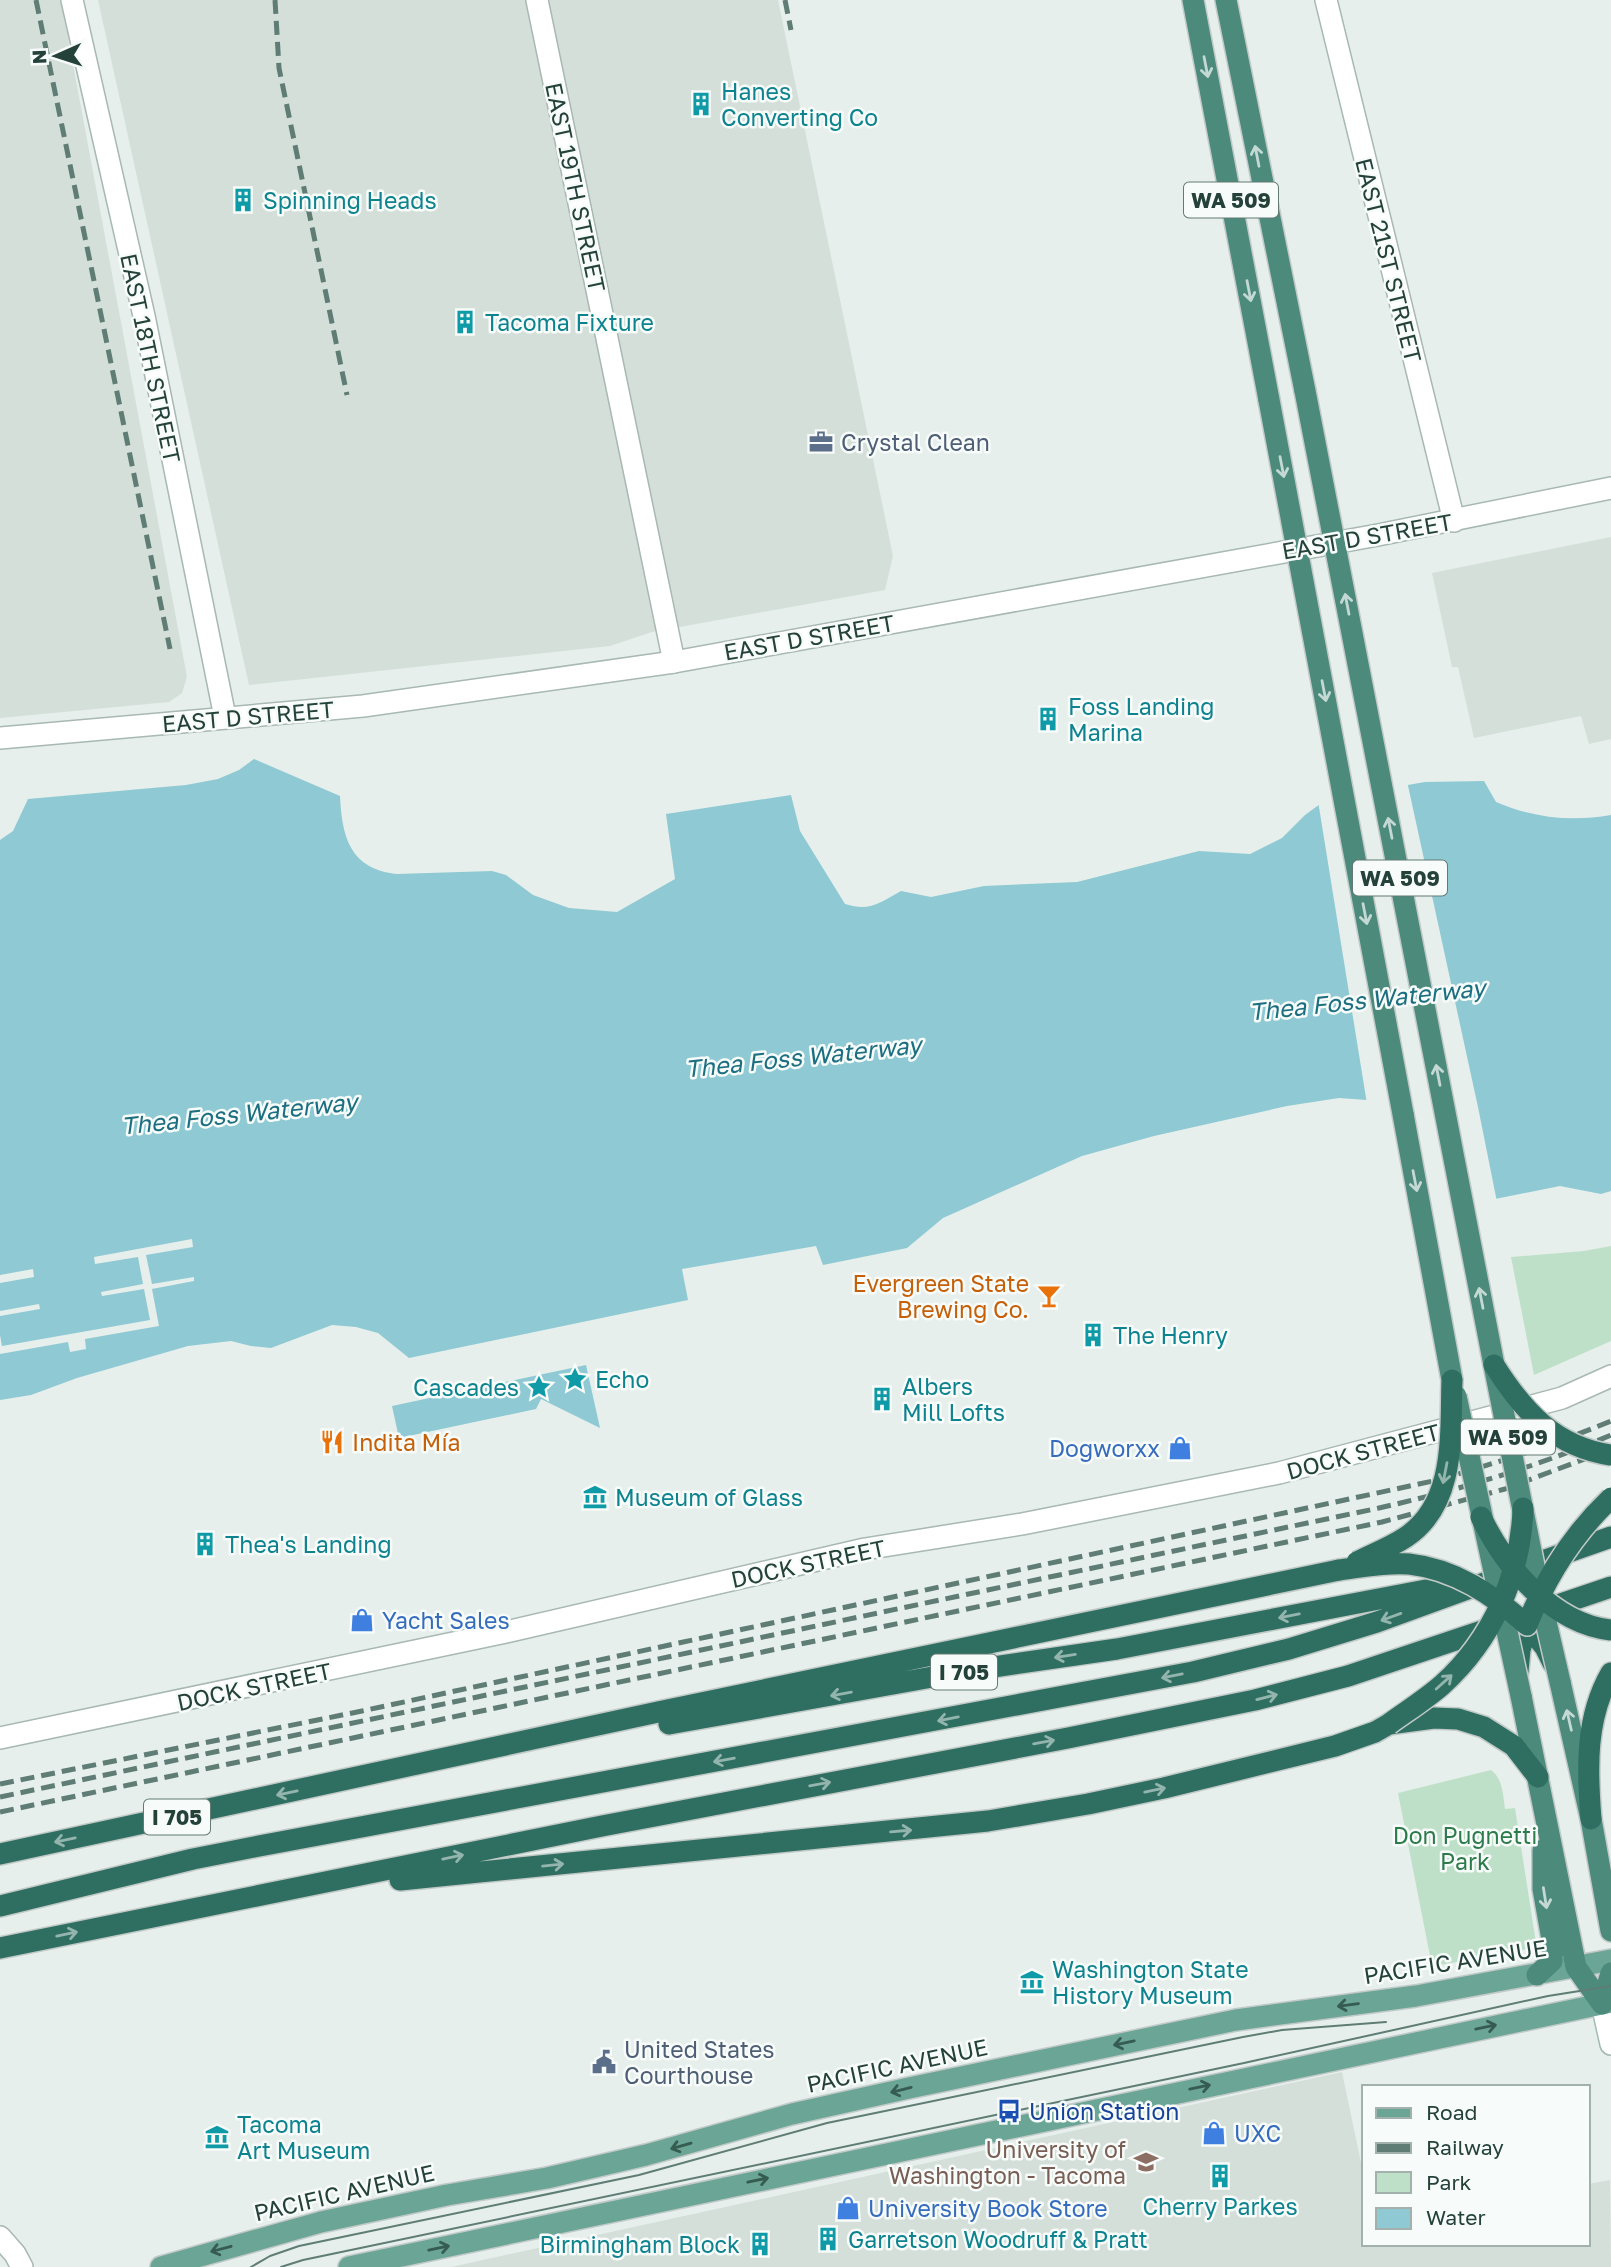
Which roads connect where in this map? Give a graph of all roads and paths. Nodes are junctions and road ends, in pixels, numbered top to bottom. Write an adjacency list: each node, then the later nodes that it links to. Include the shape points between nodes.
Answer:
1 (72, 0): 9 (street, EAST 18TH STREET, via 144,316)
2 (537, 0): 8 (street, EAST 19TH STREET)
3 (1193, 0): 13 (highway, WA 509, one-way to 13, bridge)
4 (1226, 0): 11 (highway, WA 509, one-way to 4, bridge)
5 (1326, 0): 7 (street, EAST 21ST STREET)
6 (1611, 488): 7 (street, EAST D STREET)
7 (1454, 521): 8 (street, EAST D STREET)
8 (674, 662): 9 (street, EAST D STREET, via 363,706)
9 (225, 717): 10 (street, EAST D STREET)
10 (0, 738)
11 (1494, 1365): 14 (highway, bridge, via 1543,1427 1579,1448); 16 (highway, WA 509, bridge)
12 (1611, 1376): 31 (street, DOCK STREET, via 1562,1398 1279,1473 1022,1524 865,1549 506,1632)
13 (1452, 1380): 17 (highway, WA 509, bridge); 21 (highway, one-way to 21, bridge, via 1447,1463 1431,1511 1408,1536)
14 (1611, 1455)
15 (1611, 1498): 23 (highway, bridge, via 1574,1540)
16 (1523, 1508): 20 (highway, bridge); 23 (highway, WA 509, bridge)
17 (1481, 1517): 20 (highway, bridge); 24 (highway, WA 509, bridge)
18 (1611, 1537): 19 (highway, I 705)
19 (1570, 1551): 33 (highway, I 705, one-way to 33, via 1466,1582 1130,1646); 37 (highway, one-way to 37, via 1377,1622 1194,1672)
20 (1514, 1568): 23 (highway, bridge); 24 (highway, bridge)
21 (1339, 1570): 24 (highway, bridge, via 1419,1566 1457,1576); 33 (highway)
22 (1611, 1587): 38 (highway, one-way to 22, via 1255,1700 1348,1676)
23 (1540, 1596): 25 (highway, bridge); 26 (highway, bridge, via 1574,1620); 28 (highway, WA 509, bridge)
24 (1501, 1603): 25 (highway, bridge); 29 (highway, WA 509, bridge); 30 (highway, one-way to 24, bridge, via 1441,1686 1482,1638)
25 (1527, 1625): 28 (highway, bridge, via 1545,1647); 29 (highway, bridge, via 1519,1659)
26 (1611, 1630)
27 (1611, 1673): 35 (highway, via 1595,1709 1589,1747)
28 (1560, 1682): 35 (highway, WA 509, one-way to 28)
29 (1521, 1696): 32 (highway, WA 509)
30 (1389, 1724): 32 (highway, via 1458,1718 1484,1727 1514,1746); 38 (highway, one-way to 30, via 988,1821 1088,1804 1255,1766 1335,1746)
31 (0, 1738)
32 (1538, 1777): 34 (highway, WA 509)
33 (354, 1779): 36 (highway, I 705, one-way to 36)
34 (1543, 1806): 44 (highway, WA 509); 46 (highway, one-way to 46, via 1543,1889 1553,1945 1552,1961)
35 (1591, 1819): 41 (highway, WA 509)
36 (0, 1854)
37 (129, 1874): 39 (highway); 40 (highway)
38 (266, 1895): 42 (highway, one-way to 38)
39 (0, 1906)
40 (0, 1921)
41 (1611, 1931)
42 (0, 1948)
43 (1611, 1960): 44 (main road, PACIFIC AVENUE)
44 (1576, 1967): 46 (main road, PACIFIC AVENUE); 47 (highway)
45 (1611, 1973): 47 (highway)
46 (1537, 1975): 50 (main road, PACIFIC AVENUE, one-way to 50, via 1236,2020 909,2088 547,2178 321,2222)
47 (1607, 2003): 48 (street); 52 (main road, one-way to 47)
48 (1611, 2044)
49 (0, 2237): 51 (street)
50 (175, 2265)
51 (22, 2267)
52 (349, 2267)

